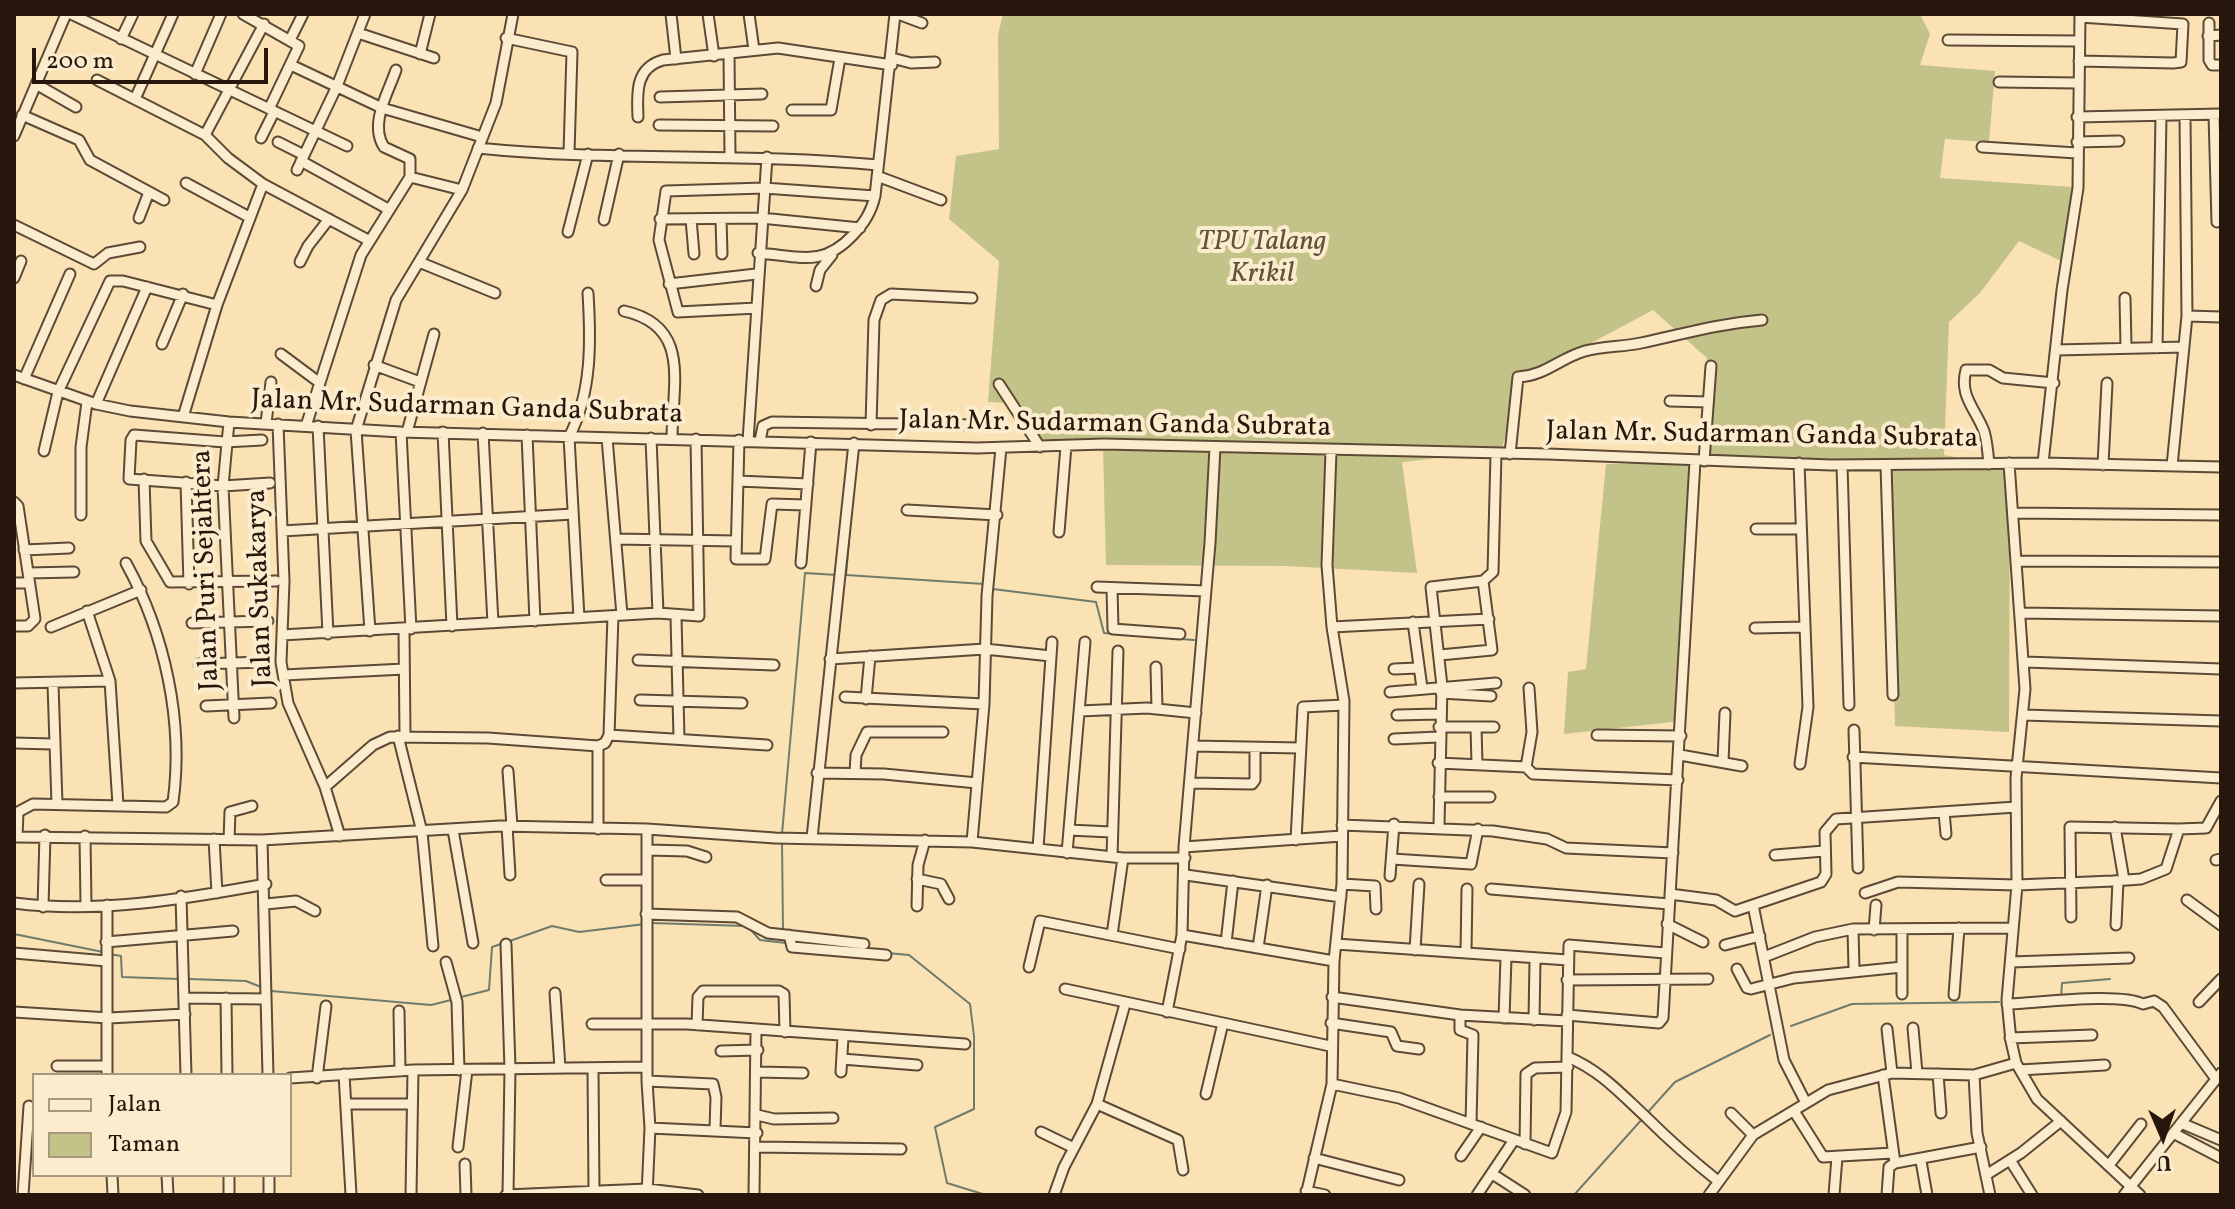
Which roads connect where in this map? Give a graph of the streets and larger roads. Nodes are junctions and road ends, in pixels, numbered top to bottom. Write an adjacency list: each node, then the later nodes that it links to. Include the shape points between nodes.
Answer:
1 (133, 14): 22 (street)
2 (173, 14): 29 (street)
3 (221, 14): 40 (street)
4 (243, 14): 17 (street)
5 (303, 14): 23 (street)
6 (365, 14): 18 (street)
7 (430, 14): 27 (street)
8 (513, 14): 21 (street)
9 (671, 14): 33 (street)
10 (708, 14): 30 (street)
11 (749, 14): 26 (street)
12 (897, 14): 15 (street); 35 (street)
13 (64, 15): 22 (street); 44 (street)
14 (2080, 15): 25 (street); 34 (street, via 2183,24 2184,56 2178,63)
15 (922, 23)
16 (2209, 23): 20 (street)
17 (264, 24): 23 (street); 46 (street)
18 (358, 33): 27 (street); 45 (street)
19 (2221, 35): 20 (street)
20 (2208, 36): 38 (street, via 2209,60)
21 (506, 38): 67 (street, via 503,79); 75 (street, via 572,52)
22 (121, 39): 29 (street)
23 (290, 40): 37 (street, via 300,48)
24 (1948, 40): 25 (street)
25 (2079, 41): 34 (street)
26 (754, 50): 28 (street); 32 (street, via 778,48)
27 (420, 54): 31 (street)
28 (729, 54): 30 (street); 48 (street)
29 (155, 55): 40 (street); 50 (street)
30 (714, 56): 33 (street)
31 (434, 58)
32 (840, 58): 35 (street); 53 (street, via 831,110)
33 (676, 59): 59 (street, via 645,70 638,84)
34 (2079, 61): 43 (street)
35 (892, 62): 36 (street); 82 (street)
36 (935, 62)
37 (291, 65): 45 (street); 54 (street)
38 (2221, 65)
39 (396, 70): 52 (street)
40 (195, 74): 46 (street)
41 (97, 80): 50 (street)
42 (1999, 82): 43 (street)
43 (2078, 83): 60 (street)
44 (36, 84): 51 (street); 55 (street)
45 (337, 86): 52 (street); 64 (street)
46 (229, 90): 54 (street); 65 (street)
47 (762, 94): 48 (street)
48 (729, 96): 49 (street); 63 (street)
49 (660, 97)
50 (135, 99): 65 (street)
51 (76, 107)
52 (382, 108): 67 (street); 84 (street, via 380,140 388,150 410,159)
53 (792, 110)
54 (272, 111): 64 (street); 68 (street)
55 (22, 115): 66 (street); 89 (street, via 79,140 90,160)
56 (2218, 115): 58 (street); 102 (street)
57 (2161, 116): 58 (street); 60 (street); 136 (street)
58 (2185, 116): 129 (street)
59 (638, 117)
60 (2077, 117): 71 (street)
61 (659, 125): 63 (street)
62 (773, 126): 63 (street)
63 (729, 127): 79 (street)
64 (315, 131): 72 (street); 81 (street)
65 (205, 135): 86 (street)
66 (14, 136)
67 (482, 137): 74 (street)
68 (261, 138)
69 (2119, 141): 71 (street)
70 (278, 142): 81 (street)
71 (2077, 142): 76 (street)
72 (347, 146)
73 (1982, 147): 76 (street)
74 (478, 148): 75 (street); 88 (street)
75 (569, 153): 77 (street)
76 (2077, 153): 137 (street, via 2077,201)
77 (588, 154): 78 (street); 105 (street)
78 (619, 154): 79 (street); 101 (street)
79 (730, 156): 80 (street)
80 (767, 157): 82 (street); 87 (street)
81 (301, 162): 93 (street)
82 (878, 165): 83 (street)
83 (877, 176): 90 (street); 92 (street)
84 (410, 177): 88 (street); 93 (street)
85 (186, 183): 94 (street)
86 (263, 184): 94 (street); 97 (street)
87 (764, 188): 90 (street); 96 (street); 98 (street, via 669,189)
88 (462, 190): 114 (street)
89 (149, 192): 91 (street); 95 (street)
90 (875, 196): 104 (street)
91 (164, 200)
92 (941, 200)
93 (388, 209): 106 (street)
94 (249, 217): 126 (street)
95 (139, 218)
96 (761, 218): 100 (street); 104 (street); 108 (street)
97 (329, 219): 106 (street); 113 (street)
98 (660, 219): 99 (street); 118 (street)
99 (691, 219): 100 (street); 109 (street)
100 (721, 219): 110 (street)
101 (604, 220)
102 (2217, 222)
103 (14, 225): 107 (street, via 94,264 108,253)
104 (860, 228): 111 (street)
105 (568, 232)
106 (368, 240): 144 (street)
107 (140, 247)
108 (758, 253): 111 (street); 116 (street)
109 (694, 254)
110 (722, 254)
111 (832, 255): 119 (street)
112 (21, 261): 117 (street)
113 (300, 262)
114 (419, 262): 121 (street); 139 (street, via 396,300)
115 (70, 274): 141 (street)
116 (756, 274): 118 (street); 127 (street)
117 (14, 278)
118 (669, 284): 127 (street, via 680,313)
119 (816, 286)
120 (147, 287): 123 (street); 148 (street, via 110,281); 151 (street)
121 (495, 293)
122 (588, 293): 166 (street, via 585,392)
123 (183, 294): 126 (street); 133 (street)
124 (972, 298): 157 (street, via 891,294 881,300 874,316)
125 (2125, 298): 134 (street)
126 (217, 305): 152 (street)
127 (757, 308): 172 (street)
128 (624, 311): 169 (street, via 654,320 669,338)
129 (2187, 316): 130 (street); 135 (street)
130 (2221, 317)
131 (1762, 320): 185 (street, via 1588,350 1542,374 1518,377)
132 (434, 334): 143 (street)
133 (162, 344)
134 (2126, 347): 136 (street); 137 (street)
135 (2184, 347): 136 (street); 194 (street)
136 (2157, 348)
137 (2056, 350): 145 (street)
138 (281, 354): 144 (street)
139 (374, 365): 143 (street); 161 (street)
140 (1711, 366): 150 (street)
141 (19, 377): 148 (street, Jalan Mr. Sudarman Ganda Subrata)
142 (271, 382): 154 (street)
143 (420, 382): 162 (street)
144 (320, 383): 159 (street)
145 (2054, 383): 189 (street); 190 (street, via 1966,370 1962,382 1985,434)
146 (2107, 383): 193 (street)
147 (999, 384): 179 (street)
148 (58, 392): 151 (street, Jalan Mr. Sudarman Ganda Subrata); 182 (street)
149 (1670, 401): 150 (street)
150 (1708, 402): 186 (street)
151 (92, 403): 152 (street, Jalan Mr. Sudarman Ganda Subrata); 207 (street, via 81,447)
152 (183, 417): 153 (street, Jalan Mr. Sudarman Ganda Subrata)
153 (229, 422): 154 (street, Jalan Mr. Sudarman Ganda Subrata); 174 (street, Jalan Puri Sejahtera)
154 (266, 423): 155 (street, Jalan Mr. Sudarman Ganda Subrata)
155 (278, 424): 159 (street, Jalan Mr. Sudarman Ganda Subrata); 218 (street, Jalan Sukakarya)
156 (839, 424): 157 (street); 173 (street, via 772,422 763,426); 176 (street)
157 (871, 425): 158 (street)
158 (975, 425)
159 (306, 426): 160 (street, Jalan Mr. Sudarman Ganda Subrata)
160 (318, 426): 161 (street, Jalan Mr. Sudarman Ganda Subrata); 215 (street)
161 (356, 430): 162 (street, Jalan Mr. Sudarman Ganda Subrata); 214 (street)
162 (404, 432): 163 (street, Jalan Mr. Sudarman Ganda Subrata); 213 (street)
163 (443, 432): 164 (street, Jalan Mr. Sudarman Ganda Subrata); 212 (street)
164 (483, 433): 165 (street, Jalan Mr. Sudarman Ganda Subrata); 211 (street)
165 (527, 435): 166 (street, Jalan Mr. Sudarman Ganda Subrata); 210 (street)
166 (569, 437): 167 (street, Jalan Mr. Sudarman Ganda Subrata); 206 (street)
167 (607, 438): 168 (street, Jalan Mr. Sudarman Ganda Subrata); 221 (street)
168 (651, 438): 169 (street, Jalan Mr. Sudarman Ganda Subrata); 222 (street)
169 (672, 439): 170 (street, Jalan Mr. Sudarman Ganda Subrata)
170 (696, 439): 172 (street, Jalan Mr. Sudarman Ganda Subrata); 220 (street)
171 (262, 440): 174 (street)
172 (743, 441): 173 (street, Jalan Mr. Sudarman Ganda Subrata); 197 (street)
173 (760, 441): 175 (street, Jalan Mr. Sudarman Ganda Subrata)
174 (225, 442): 196 (street, via 134,435 129,479); 201 (street, Jalan Puri Sejahtera)
175 (811, 442): 176 (street, Jalan Mr. Sudarman Ganda Subrata); 200 (street)
176 (839, 443): 177 (street, Jalan Mr. Sudarman Ganda Subrata)
177 (854, 443): 181 (street, Jalan Mr. Sudarman Ganda Subrata); 274 (street)
178 (1066, 446): 179 (street, Jalan Mr. Sudarman Ganda Subrata); 180 (street, Jalan Mr. Sudarman Ganda Subrata); 219 (street)
179 (1040, 447): 181 (street, Jalan Mr. Sudarman Ganda Subrata)
180 (1215, 447): 183 (street, Jalan Mr. Sudarman Ganda Subrata); 240 (street)
181 (1001, 448): 208 (street)
182 (44, 451)
183 (1331, 451): 184 (street, Jalan Mr. Sudarman Ganda Subrata); 259 (street, via 1327,565)
184 (1496, 454): 185 (street, Jalan Mr. Sudarman Ganda Subrata); 233 (street, via 1494,567)
185 (1510, 454): 186 (street, Jalan Mr. Sudarman Ganda Subrata)
186 (1700, 461): 187 (street, Jalan Mr. Sudarman Ganda Subrata); 327 (street)
187 (1799, 463): 191 (street, Jalan Mr. Sudarman Ganda Subrata); 217 (street)
188 (2009, 463): 189 (street, Jalan Mr. Sudarman Ganda Subrata); 190 (street, Jalan Mr. Sudarman Ganda Subrata); 205 (street)
189 (2043, 463): 193 (street, Jalan Mr. Sudarman Ganda Subrata)
190 (1989, 464): 192 (street, Jalan Mr. Sudarman Ganda Subrata)
191 (1842, 465): 192 (street, Jalan Mr. Sudarman Ganda Subrata); 307 (street)
192 (1886, 465): 296 (street)
193 (2103, 465): 194 (street, Jalan Mr. Sudarman Ganda Subrata)
194 (2172, 466): 195 (street, Jalan Mr. Sudarman Ganda Subrata)
195 (2221, 467)
196 (144, 479): 198 (street); 236 (street, via 147,543 170,582)
197 (738, 481): 200 (street); 223 (street)
198 (186, 482): 201 (street); 236 (street)
199 (270, 483): 201 (street)
200 (808, 484): 203 (street)
201 (223, 486): 235 (street, Jalan Puri Sejahtera)
202 (14, 502): 224 (street)
203 (806, 505): 223 (street, via 772,504 763,561 736,559); 229 (street)
204 (907, 510): 208 (street)
205 (2013, 513): 209 (street); 226 (street)
206 (573, 514): 210 (street); 247 (street)
207 (81, 515)
208 (997, 515): 269 (street)
209 (2221, 515)
210 (531, 516): 211 (street); 250 (street)
211 (488, 519): 212 (street); 255 (street)
212 (448, 521): 213 (street); 257 (street)
213 (406, 524): 214 (street); 262 (street)
214 (364, 526): 215 (street); 263 (street)
215 (323, 528): 218 (street); 264 (street)
216 (1756, 529): 217 (street)
217 (1801, 529): 260 (street)
218 (282, 531): 266 (street, Jalan Sukakarya)
219 (1059, 532)
220 (695, 538): 222 (street); 223 (street); 246 (street, via 699,616)
221 (616, 539): 222 (street); 244 (street)
222 (656, 540): 242 (street)
223 (736, 541)
224 (20, 545): 225 (street); 231 (street)
225 (69, 548)
226 (2017, 561): 227 (street); 243 (street)
227 (2221, 562)
228 (126, 563): 239 (street)
229 (801, 563)
230 (74, 572): 231 (street)
231 (28, 578): 234 (street); 256 (street, via 35,621)
232 (276, 581): 235 (street)
233 (1483, 581): 248 (street); 251 (street, via 1431,586)
234 (14, 583)
235 (230, 583): 236 (street); 252 (street, Jalan Puri Sejahtera)
236 (189, 584)
237 (1097, 587): 238 (street)
238 (1112, 588): 240 (street); 265 (street, via 1113,629)
239 (141, 590): 241 (street); 358 (street, via 169,678 173,781 170,805)
240 (1206, 591): 312 (street)
241 (87, 611): 258 (street); 288 (street)
242 (658, 613): 244 (street); 246 (street)
243 (2022, 613): 245 (street); 278 (street)
244 (617, 616): 247 (street); 324 (street)
245 (2221, 616)
246 (676, 617): 276 (street)
247 (579, 618): 250 (street)
248 (1489, 619): 251 (street); 271 (street, via 1491,651)
249 (268, 621): 252 (street)
250 (535, 621): 255 (street)
251 (1437, 621): 253 (street); 271 (street)
252 (231, 622): 254 (street); 279 (street, Jalan Puri Sejahtera)
253 (1413, 622): 259 (street); 283 (street)
254 (192, 623)
255 (493, 623): 257 (street)
256 (14, 626)
257 (452, 626): 262 (street)
258 (51, 627)
259 (1332, 627): 306 (street)
260 (1805, 627): 261 (street); 342 (street, via 1808,707)
261 (1755, 628)
262 (407, 629): 263 (street); 284 (street)
263 (370, 631): 264 (street)
264 (328, 634): 266 (street)
265 (1180, 634)
266 (282, 635): 287 (street, Jalan Sukakarya)
267 (1052, 642): 273 (street)
268 (1085, 642): 311 (street)
269 (985, 649): 272 (street); 273 (street); 304 (street)
270 (1118, 651): 309 (street)
271 (1440, 655): 294 (street)
272 (870, 656): 274 (street); 299 (street)
273 (1051, 656): 390 (street)
274 (830, 659): 347 (street)
275 (638, 660): 276 (street)
276 (679, 660): 281 (street); 301 (street)
277 (265, 662): 279 (street)
278 (2025, 662): 286 (street); 316 (street)
279 (232, 663): 280 (street); 305 (street, Jalan Puri Sejahtera)
280 (199, 664)
281 (774, 665)
282 (1156, 667): 310 (street)
283 (1418, 668): 285 (street); 292 (street)
284 (404, 669): 287 (street); 326 (street)
285 (1394, 669)
286 (2221, 669)
287 (284, 675): 353 (street, Jalan Sukakarya, via 288,703)
288 (110, 681): 291 (street); 358 (street)
289 (14, 683): 291 (street)
290 (1496, 683): 294 (street)
291 (53, 684): 331 (street)
292 (1422, 688): 294 (street); 295 (street)
293 (1529, 688): 345 (street, via 1532,732)
294 (1442, 689): 297 (street); 314 (street)
295 (1390, 692)
296 (1893, 695)
297 (1491, 696)
298 (845, 697): 299 (street)
299 (866, 699): 304 (street)
300 (640, 700): 301 (street)
301 (681, 701): 303 (street); 328 (street)
302 (271, 703): 305 (street)
303 (742, 703)
304 (984, 704): 351 (street)
305 (234, 705): 308 (street); 317 (street, Jalan Puri Sejahtera)
306 (1344, 705): 335 (street, via 1303,707); 365 (street)
307 (1849, 705)
308 (206, 706)
309 (1117, 709): 310 (street); 311 (street); 376 (street)
310 (1157, 709): 312 (street)
311 (1080, 711): 374 (street)
312 (1196, 713): 334 (street)
313 (1725, 713): 339 (street)
314 (1439, 714): 315 (street); 323 (street)
315 (1397, 715)
316 (2023, 715): 318 (street); 343 (street)
317 (234, 718)
318 (2221, 721)
319 (1476, 727): 320 (street); 323 (street); 341 (street)
320 (1494, 727)
321 (1854, 730): 338 (street)
322 (943, 732): 348 (street, via 867,732 856,755)
323 (1439, 732): 329 (street); 340 (street)
324 (609, 735): 328 (street); 333 (street)
325 (1597, 735): 327 (street)
326 (401, 736): 333 (street); 353 (street, via 373,745); 375 (street)
327 (1681, 736): 337 (street)
328 (679, 738): 332 (street)
329 (1394, 739)
330 (14, 743): 331 (street)
331 (52, 744): 357 (street)
332 (767, 745)
333 (598, 746): 369 (street)
334 (1193, 746): 336 (street); 352 (street)
335 (1300, 748): 336 (street); 388 (street)
336 (1255, 750): 352 (street, via 1252,784)
337 (1680, 755): 339 (street); 350 (street)
338 (1853, 757): 343 (street); 363 (street)
339 (1723, 762): 344 (street)
340 (1438, 763): 341 (street); 354 (street)
341 (1477, 764): 345 (street)
342 (1800, 764)
343 (2017, 764): 349 (street); 360 (street)
344 (1742, 766)
345 (1526, 767): 350 (street, via 1530,773 1548,776)
346 (508, 771): 366 (street)
347 (817, 773): 348 (street); 382 (street)
348 (855, 773): 351 (street)
349 (2221, 778)
350 (1678, 780): 395 (street)
351 (977, 783): 389 (street)
352 (1190, 783): 393 (street)
353 (325, 787): 380 (street, Jalan Sukakarya)
354 (1439, 797): 355 (street); 367 (street)
355 (1490, 797)
356 (2221, 801): 362 (street)
357 (57, 804): 358 (street); 384 (street, via 21,807)
358 (118, 805)
359 (252, 806): 385 (street, via 230,812)
360 (2016, 807): 361 (street); 415 (street)
361 (1944, 812): 363 (street); 377 (street)
362 (2219, 812): 372 (street, via 2204,829)
363 (1856, 818): 392 (street, via 1830,822); 401 (street)
364 (1394, 824): 365 (street); 367 (street); 400 (street)
365 (1342, 825): 381 (street)
366 (510, 826): 369 (street); 373 (street); 402 (street)
367 (1439, 826): 371 (street)
368 (2115, 827): 372 (street); 409 (street); 410 (street, via 2068,828)
369 (598, 829): 370 (street)
370 (647, 829): 382 (street); 391 (street)
371 (1478, 829): 395 (street, via 1547,839 1566,848); 400 (street, via 1471,864)
372 (2179, 829): 409 (street, via 2166,869)
373 (453, 830): 375 (street); 452 (street)
374 (1069, 830): 376 (street); 394 (street)
375 (422, 832): 380 (street); 459 (street)
376 (1111, 832): 398 (street)
377 (1946, 834)
378 (45, 835): 379 (street); 384 (street); 432 (street)
379 (85, 836): 383 (street); 427 (street)
380 (340, 836): 386 (street)
381 (1342, 836): 388 (street); 412 (street)
382 (812, 838): 387 (street)
383 (214, 839): 385 (street); 418 (street)
384 (15, 840)
385 (229, 840): 386 (street)
386 (262, 840): 411 (street)
387 (925, 840): 389 (street); 405 (street)
388 (1296, 840): 393 (street)
389 (972, 842): 390 (street)
390 (1038, 849): 394 (street)
391 (648, 850): 397 (street); 407 (street)
392 (1824, 851): 396 (street); 429 (street, via 1826,874 1821,882)
393 (1184, 852): 399 (street); 403 (street)
394 (1067, 853): 398 (street)
395 (1673, 853): 423 (street)
396 (1775, 855)
397 (706, 857)
398 (1112, 857): 399 (street)
399 (1123, 858): 446 (street)
400 (1392, 859): 404 (street)
401 (1858, 868)
402 (510, 875)
403 (1186, 875): 408 (street); 447 (street)
404 (1390, 876)
405 (917, 879): 422 (street, via 941,884); 431 (street)
406 (606, 880): 407 (street)
407 (647, 880): 435 (street)
408 (1233, 881): 414 (street); 453 (street)
409 (2121, 881): 410 (street); 438 (street)
410 (2068, 883): 415 (street); 436 (street)
411 (266, 884): 418 (street); 426 (street)
412 (1342, 884): 421 (street); 433 (street, via 1375,886)
413 (1419, 884): 462 (street)
414 (1267, 885): 421 (street); 460 (street)
415 (2017, 885): 419 (street, via 1898,882); 441 (street)
416 (1467, 889): 463 (street)
417 (1491, 889): 423 (street)
418 (217, 893): 420 (street)
419 (1865, 893)
420 (181, 896): 428 (street); 448 (street)
421 (1341, 897): 457 (street)
422 (949, 899)
423 (1669, 899): 429 (street, via 1716,900 1730,911); 437 (street)
424 (2187, 900): 439 (street)
425 (14, 903): 432 (street)
426 (266, 904): 434 (street, via 296,901); 490 (street)
427 (86, 905): 428 (street); 432 (street)
428 (107, 905): 454 (street)
429 (1753, 905): 449 (street)
430 (1876, 905): 444 (street)
431 (917, 906)
432 (43, 907)
433 (1376, 909)
434 (315, 911)
435 (646, 916): 450 (street, via 737,917); 506 (street)
436 (2071, 917)
437 (1667, 924): 451 (street); 465 (street)
438 (2116, 925)
439 (2221, 925)
440 (1959, 928): 441 (street); 443 (street); 489 (street)
441 (2013, 928): 475 (street)
442 (1853, 929): 444 (street); 467 (street); 479 (street)
443 (1902, 929): 444 (street); 477 (street)
444 (1874, 930)
445 (233, 931): 448 (street)
446 (1112, 935): 461 (street); 476 (street, via 1039,921)
447 (1182, 935): 453 (street); 461 (street)
448 (182, 936): 454 (street); 487 (street)
449 (1760, 936): 458 (street); 467 (street)
450 (787, 938): 456 (street); 466 (street)
451 (1703, 942)
452 (473, 943)
453 (1226, 943): 460 (street)
454 (107, 944): 470 (street)
455 (506, 944): 532 (street)
456 (864, 944)
457 (1336, 944): 462 (street); 473 (street)
458 (1725, 945)
459 (433, 946)
460 (1258, 948): 473 (street)
461 (1180, 949): 499 (street)
462 (1415, 950): 463 (street)
463 (1466, 952): 468 (street)
464 (14, 953): 470 (street)
465 (1665, 953): 472 (street, via 1573,943); 483 (street)
466 (886, 955)
467 (1764, 957): 484 (street)
468 (1506, 958): 471 (street); 503 (street)
469 (2129, 958): 475 (street)
470 (107, 959): 502 (street)
471 (1535, 960): 472 (street); 505 (street)
472 (1568, 960): 482 (street)
473 (1334, 961): 491 (street)
474 (446, 962): 535 (street, via 456,998)
475 (2011, 962): 495 (street)
476 (1029, 967)
477 (1902, 967): 479 (street); 488 (street)
478 (1737, 969): 484 (street, via 1747,988)
479 (1854, 969): 484 (street)
480 (1708, 979): 483 (street)
481 (2221, 979): 493 (street)
482 (1567, 980): 483 (street); 504 (street)
483 (1664, 980): 504 (street, via 1661,1023)
484 (1768, 985): 554 (street, via 1787,1068)
485 (1065, 989): 494 (street)
486 (555, 993): 530 (street)
487 (185, 994): 492 (street); 500 (street)
488 (1902, 994)
489 (1954, 995)
490 (266, 996): 492 (street); 541 (street)
491 (1332, 997): 501 (street); 508 (street)
492 (226, 998): 540 (street)
493 (2199, 1002)
494 (1125, 1004): 499 (street); 557 (street)
495 (2007, 1004): 517 (street); 548 (street, via 2154,1001)
496 (326, 1006): 550 (street)
497 (399, 1011): 536 (street)
498 (14, 1012): 502 (street)
499 (1167, 1012): 507 (street)
500 (185, 1014): 502 (street); 539 (street)
501 (1460, 1015): 503 (street); 567 (street, via 1460,1030 1473,1035)
502 (109, 1018): 533 (street)
503 (1504, 1018): 505 (street)
504 (1567, 1018): 505 (street); 524 (street)
505 (1534, 1020)
506 (647, 1022): 509 (street); 510 (street); 529 (street)
507 (1223, 1023): 519 (street); 553 (street)
508 (1331, 1023): 519 (street); 520 (street, via 1391,1032 1397,1046)
509 (592, 1024)
510 (697, 1025): 513 (street); 514 (street, via 703,991 779,991 784,994)
511 (1913, 1028): 543 (street)
512 (1887, 1029): 545 (street)
513 (756, 1030): 514 (street); 521 (street)
514 (785, 1032): 516 (street)
515 (2092, 1035): 517 (street)
516 (843, 1037): 518 (street); 523 (street)
517 (2010, 1038): 528 (street)
518 (965, 1044)
519 (1330, 1046): 552 (street)
520 (1419, 1049)
521 (758, 1050): 522 (street); 537 (street)
522 (721, 1051)
523 (842, 1059): 525 (street); 538 (street)
524 (1568, 1062): 576 (street, via 1526,1074); 576 (street, via 1565,1118 1555,1151); 596 (street, via 1589,1066 1623,1092)
525 (917, 1065)
526 (2105, 1065): 528 (street)
527 (57, 1066): 533 (street)
528 (2018, 1066): 547 (street); 564 (street, via 2037,1099)
529 (647, 1067): 531 (street); 551 (street)
530 (560, 1068): 531 (street); 532 (street)
531 (593, 1068): 598 (street)
532 (510, 1069): 535 (street); 606 (street)
533 (107, 1070)
534 (413, 1070): 535 (street); 536 (street); 556 (street)
535 (463, 1070): 577 (street)
536 (400, 1071): 544 (street)
537 (757, 1072): 542 (street); 562 (street)
538 (841, 1072)
539 (186, 1073)
540 (227, 1073)
541 (268, 1073)
542 (803, 1073)
543 (1917, 1073): 545 (street); 546 (street)
544 (344, 1074): 550 (street); 555 (street)
545 (1888, 1074): 554 (street, via 1828,1090); 585 (street)
546 (1938, 1074): 547 (street); 561 (street)
547 (1974, 1075): 579 (street)
548 (2218, 1076): 565 (street)
549 (292, 1078): 550 (street)
550 (317, 1078)
551 (647, 1081): 568 (street); 569 (street, via 713,1084)
552 (1332, 1084): 567 (street, via 1399,1098); 584 (street)
553 (1206, 1094)
554 (1806, 1103): 559 (street)
555 (347, 1104): 556 (street); 603 (street)
556 (412, 1104): 604 (street)
557 (1097, 1104): 580 (street); 591 (street, via 1178,1140)
558 (29, 1106): 594 (street)
559 (1794, 1111): 573 (street); 583 (street, via 1823,1157)
560 (1731, 1113): 573 (street)
561 (1941, 1113)
562 (757, 1115): 563 (street); 571 (street)
563 (833, 1118)
564 (2061, 1121): 587 (street); 590 (street)
565 (2181, 1123): 572 (street); 575 (street)
566 (2141, 1124): 590 (street)
567 (1476, 1126): 574 (street); 582 (street)
568 (650, 1128): 569 (street); 599 (street)
569 (715, 1129): 571 (street)
570 (1041, 1132): 580 (street)
571 (757, 1133): 578 (street)
572 (2173, 1133): 586 (street); 597 (street)
573 (1753, 1135): 596 (street)
574 (1514, 1140): 576 (street); 592 (street)
575 (2221, 1140)
576 (1525, 1144)
577 (458, 1147)
578 (757, 1147): 581 (street); 608 (street)
579 (1981, 1147): 588 (street); 593 (street)
580 (1074, 1148): 609 (street)
581 (901, 1149)
582 (1461, 1156)
583 (1837, 1157): 585 (street); 614 (street)
584 (1314, 1158): 595 (street); 601 (street)
585 (1894, 1158): 588 (street); 615 (street)
586 (2221, 1158)
587 (2010, 1160): 593 (street); 618 (street)
588 (1921, 1161): 616 (street)
589 (465, 1164): 605 (street)
590 (2109, 1165): 597 (street)
591 (1183, 1170)
592 (1494, 1175): 611 (street); 612 (street)
593 (1986, 1175): 617 (street)
594 (19, 1176): 602 (street)
595 (1399, 1180)
596 (1718, 1181): 613 (street)
597 (2131, 1186): 619 (street); 620 (street)
598 (594, 1191): 600 (street); 606 (street)
599 (647, 1192): 600 (street); 607 (street)
600 (619, 1193)
601 (1306, 1193): 610 (street)
602 (23, 1195)
603 (351, 1195)
604 (411, 1195)
605 (466, 1195)
606 (507, 1195)
607 (691, 1195)
608 (754, 1195)
609 (1054, 1195)
610 (1325, 1195)
611 (1477, 1195)
612 (1525, 1195)
613 (1709, 1195)
614 (1834, 1195)
615 (1887, 1195)
616 (1927, 1195)
617 (1990, 1195)
618 (2032, 1195)
619 (2124, 1195)
620 (2140, 1195)

